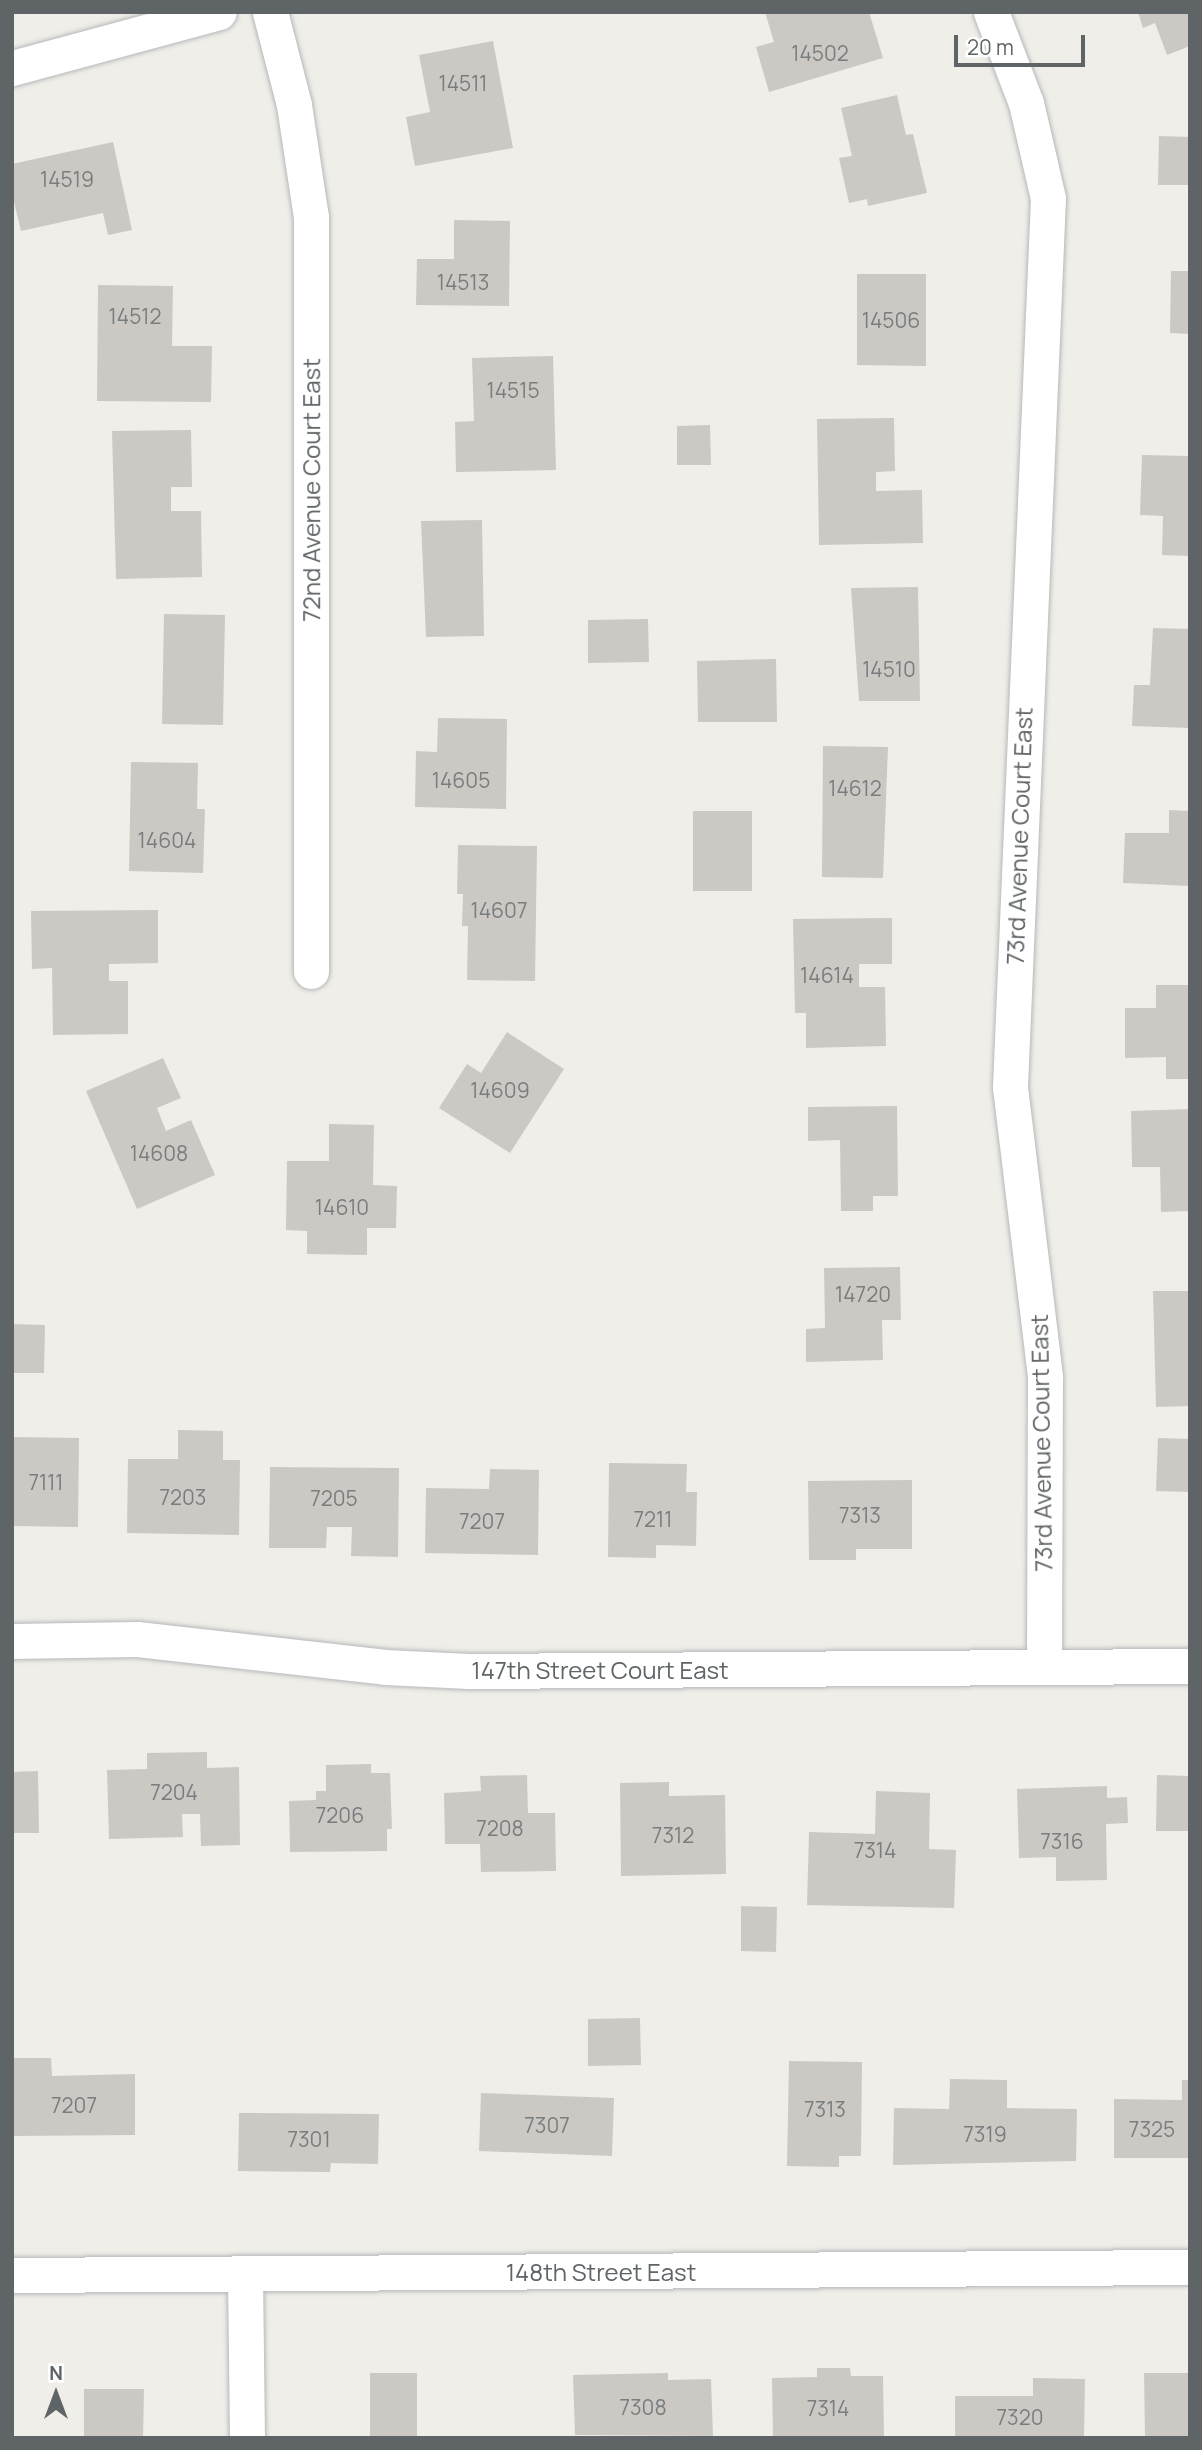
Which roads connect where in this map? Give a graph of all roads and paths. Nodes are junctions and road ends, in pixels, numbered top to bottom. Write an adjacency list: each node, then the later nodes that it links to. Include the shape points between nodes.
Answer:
1 (219, 12): 4 (street)
2 (270, 12): 5 (street, 72nd Avenue Court East, via 294,105 311,216)
3 (991, 12): 8 (street, 73rd Avenue Court East, via 1026,103 1048,198 1010,1087 1045,1378)
4 (12, 68)
5 (311, 971)
6 (12, 1640): 8 (street, 147th Street Court East, via 137,1639 385,1667 469,1671)
7 (1190, 1666): 8 (street, 147th Street Court East)
8 (1044, 1667)
9 (1190, 2267): 10 (street, 148th Street East)
10 (245, 2274): 11 (street, 148th Street East); 12 (street)
11 (12, 2275)
12 (247, 2438)

